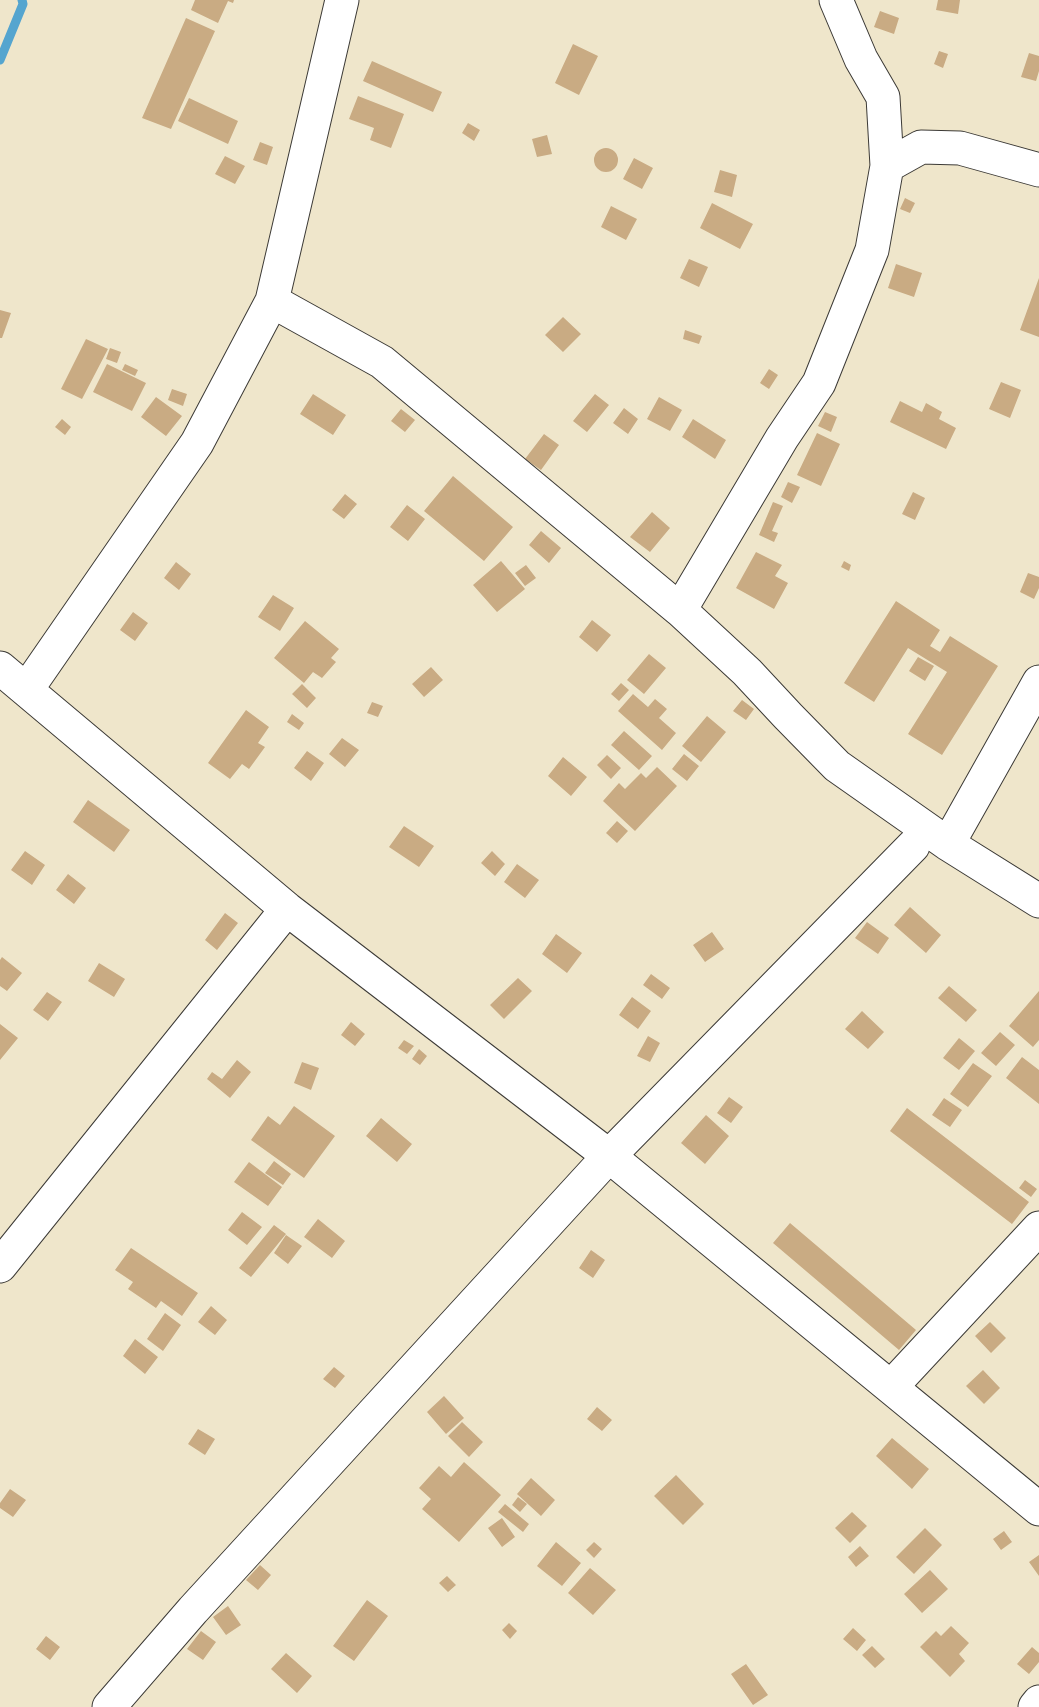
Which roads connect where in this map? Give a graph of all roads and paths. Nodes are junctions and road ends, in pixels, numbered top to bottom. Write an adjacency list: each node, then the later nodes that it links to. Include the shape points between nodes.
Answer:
1 (342, 0): 5 (street)
2 (836, 0): 3 (street, via 883,97)
3 (887, 166): 4 (street, via 921,147 960,147); 6 (street, via 872,249 819,383)
4 (1039, 171)
5 (272, 301): 6 (street, via 382,362); 9 (street, via 197,443)
6 (680, 610): 10 (street, via 837,765)
7 (0, 668): 9 (street)
8 (1039, 682): 10 (street)
9 (27, 689): 13 (street)
10 (948, 844): 12 (street)
11 (913, 846): 14 (street)
12 (1039, 901)
13 (287, 909): 14 (street); 16 (street)
14 (609, 1156): 17 (street); 20 (street)
15 (1039, 1228): 17 (street)
16 (0, 1266)
17 (891, 1387): 18 (street)
18 (1039, 1509)
19 (1039, 1702): 21 (street)
20 (109, 1707)
21 (1035, 1707)

